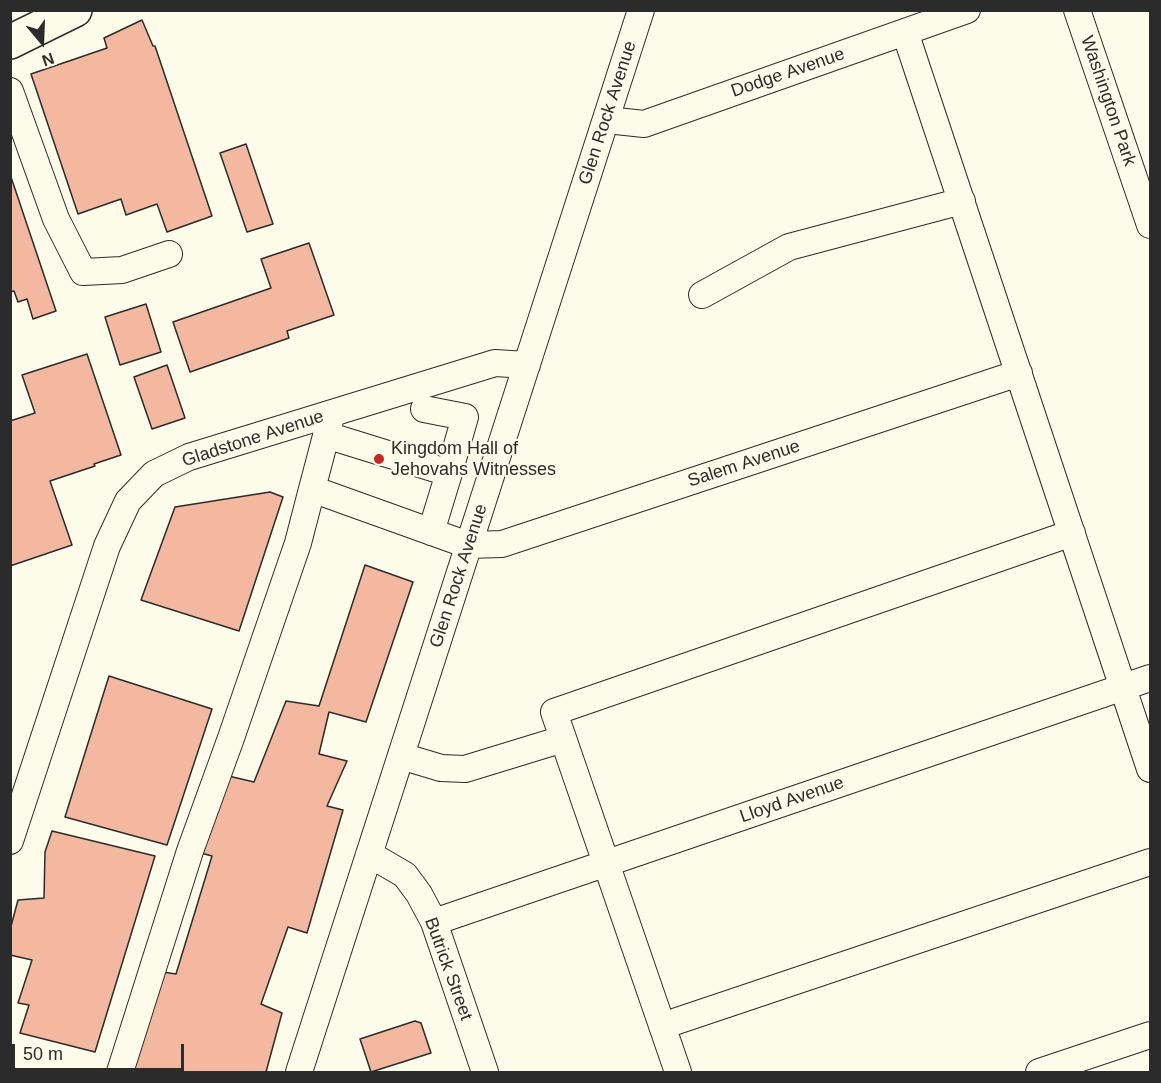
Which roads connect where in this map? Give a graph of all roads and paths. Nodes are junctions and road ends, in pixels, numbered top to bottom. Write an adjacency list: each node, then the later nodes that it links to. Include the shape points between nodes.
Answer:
1 (967, 10): 5 (street, Dodge Avenue)
2 (1077, 10): 10 (street, Washington Park)
3 (70, 12): 6 (main road)
4 (636, 12): 8 (street, Glen Rock Avenue)
5 (905, 32): 8 (street, Dodge Avenue, via 644,124); 9 (street)
6 (10, 42)
7 (10, 91): 11 (street, via 56,219 83,272 122,270)
8 (607, 120): 13 (street, Glen Rock Avenue)
9 (962, 201): 12 (street, via 789,247); 14 (street)
10 (1150, 225)
11 (169, 254)
12 (702, 296)
13 (527, 365): 16 (street, Gladstone Avenue, via 495,363); 21 (street, Glen Rock Avenue)
14 (1019, 373): 20 (street); 21 (street, Salem Avenue, via 502,544)
15 (424, 409): 17 (street, via 465,417)
16 (329, 424): 17 (street); 18 (street); 27 (street, Gladstone Avenue, via 189,458 154,474 128,501 107,546)
17 (449, 473): 19 (street)
18 (312, 489): 19 (street); 34 (street, via 298,543 190,851)
19 (431, 532): 21 (street)
20 (1072, 533): 23 (street); 24 (street, via 554,712)
21 (468, 545): 25 (street, Glen Rock Avenue)
22 (1150, 678): 23 (street, Lloyd Avenue)
23 (1124, 687): 26 (street); 30 (street, Lloyd Avenue)
24 (563, 739): 25 (street, via 465,769 441,768); 30 (street)
25 (400, 756): 28 (street, Glen Rock Avenue)
26 (1150, 769)
27 (10, 841)
28 (369, 854): 31 (street, Butrick Street, via 405,875); 35 (street, Glen Rock Avenue)
29 (1150, 862): 32 (street)
30 (606, 863): 31 (street, Lloyd Avenue); 32 (street)
31 (434, 922): 36 (street, Butrick Street)
32 (662, 1026): 37 (street)
33 (1150, 1035): 38 (street)
34 (120, 1072)
35 (299, 1072)
36 (485, 1072)
37 (678, 1072)
38 (1039, 1072)

